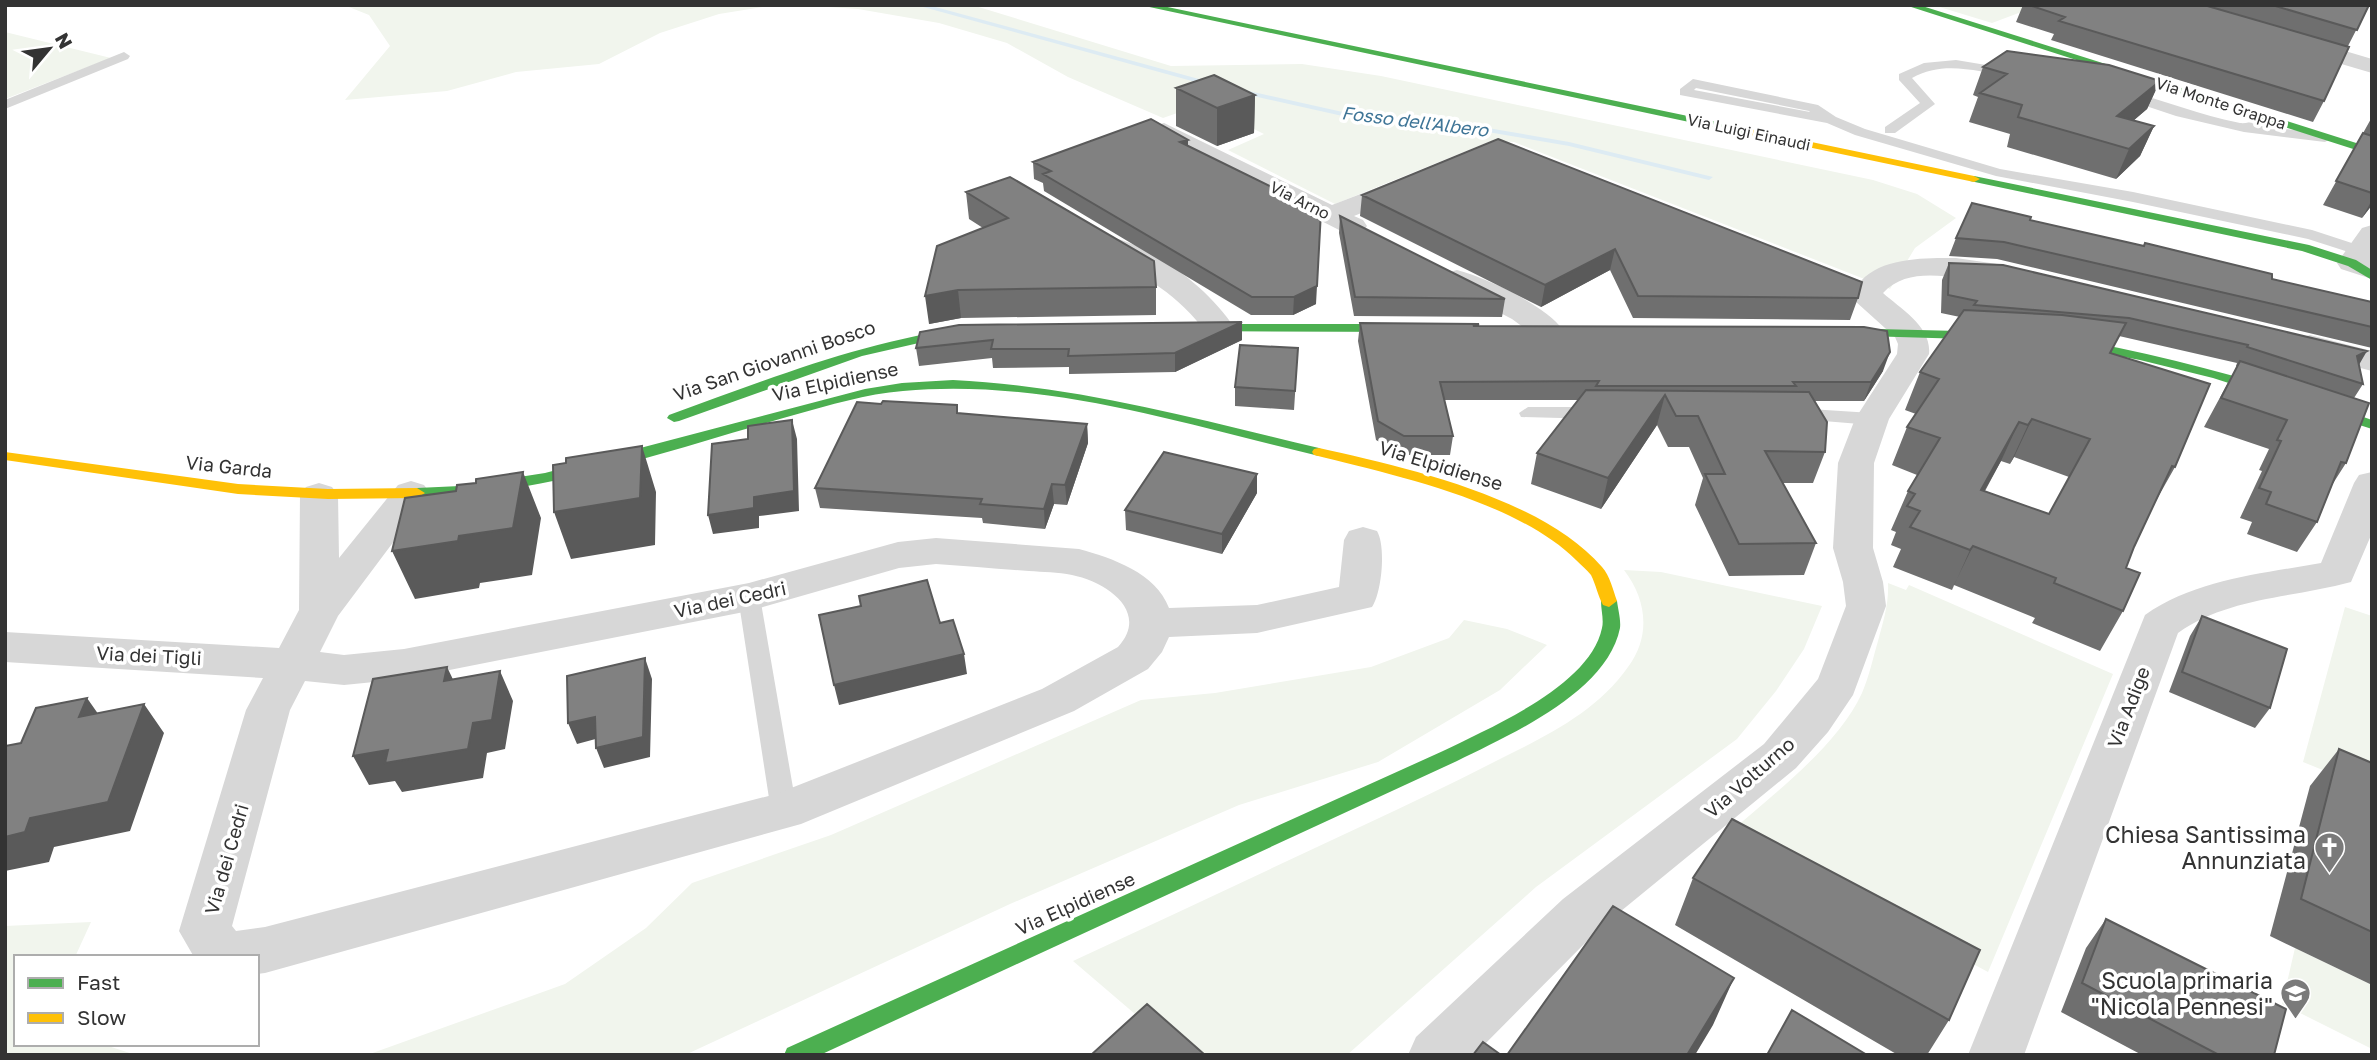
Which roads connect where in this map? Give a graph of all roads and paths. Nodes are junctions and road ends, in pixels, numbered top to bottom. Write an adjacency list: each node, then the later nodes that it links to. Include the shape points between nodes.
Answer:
1 (1144, 5): 11 (street, Via Luigi Einaudi)
2 (1909, 5): 13 (street, Via Monte Grappa)
3 (2278, 38): 5 (street)
4 (124, 56): 9 (lane)
5 (2372, 66)
6 (2024, 75): 15 (lane, via 1936,63 1918,66 1904,77 1928,104)
7 (2113, 91): 14 (lane)
8 (1685, 92): 10 (lane, via 1693,83); 11 (lane); 12 (lane)
9 (5, 105)
10 (1813, 107): 12 (lane); 15 (lane)
11 (1666, 114): 24 (street, Via Luigi Einaudi)
12 (1830, 120): 19 (lane)
13 (2275, 120): 14 (lane); 17 (street, Via Monte Grappa)
14 (2244, 128): 17 (lane)
15 (1891, 130): 19 (lane)
16 (1164, 131): 21 (street, Via Arno)
17 (2329, 138): 18 (street, Via Monte Grappa)
18 (2372, 152)
19 (1930, 153): 24 (lane, via 2034,181 2312,235)
20 (1432, 173): 21 (street)
21 (1331, 215): 23 (street, Via Arno)
22 (1083, 230): 29 (street, via 1190,293)
23 (1379, 239)
24 (2366, 259)
25 (1789, 263): 28 (street)
26 (1439, 270): 32 (street, via 1523,312)
27 (2023, 278): 28 (street, via 1954,267 1919,269 1881,278)
28 (1866, 293): 35 (street)
29 (1218, 327): 30 (street); 31 (street)
30 (1178, 328)
31 (1435, 328)
32 (1543, 329)
33 (988, 331): 44 (street, Via San Giovanni Bosco, via 929,334 879,345)
34 (1825, 332): 35 (street)
35 (1909, 333): 36 (street); 43 (street, Via Volturno, via 1913,354)
36 (2018, 337)
37 (2280, 338): 39 (street)
38 (2043, 339): 45 (street, via 2190,365)
39 (2372, 361)
40 (1528, 413): 41 (lane)
41 (1610, 414)
42 (1774, 414): 43 (lane)
43 (1872, 419): 60 (street, Via Volturno, via 1856,463 1853,493 1853,548 1866,606 1838,684 1780,756 1581,914)
44 (657, 424)
45 (2372, 425)
46 (5, 456): 51 (street, Via Garda, via 215,488)
47 (516, 466): 49 (street)
48 (2372, 483): 61 (street, Via Adige, via 2337,573 2217,596 2184,608 2160,625)
49 (450, 492): 50 (street, Via Garda); 59 (street, Via Elpidiense, via 575,472 853,395 939,384 984,386 1099,403 1349,459 1474,495 1514,511 1566,542 1600,574 1612,602 1612,624 1602,649 1578,679 1520,719 1450,756)
50 (411, 493): 51 (street, Via Garda); 54 (street)
51 (319, 495): 54 (street)
52 (1363, 540): 55 (street, via 1358,597 1257,619)
53 (749, 597): 55 (street, Via dei Cedri, via 898,555 936,551 1079,562 1121,579 1147,604); 57 (street, Via dei Cedri, via 404,664 344,670); 58 (lane)
54 (320, 610): 57 (street)
55 (1152, 623): 58 (street, Via dei Cedri, via 1147,642 1133,658 1058,700)
56 (5, 647): 57 (street, Via dei Tigli)
57 (293, 664): 58 (street, Via dei Cedri, via 268,710 205,931 224,955 265,950)
58 (784, 811)
59 (795, 1055)
60 (1436, 1055)
61 (1996, 1055)

